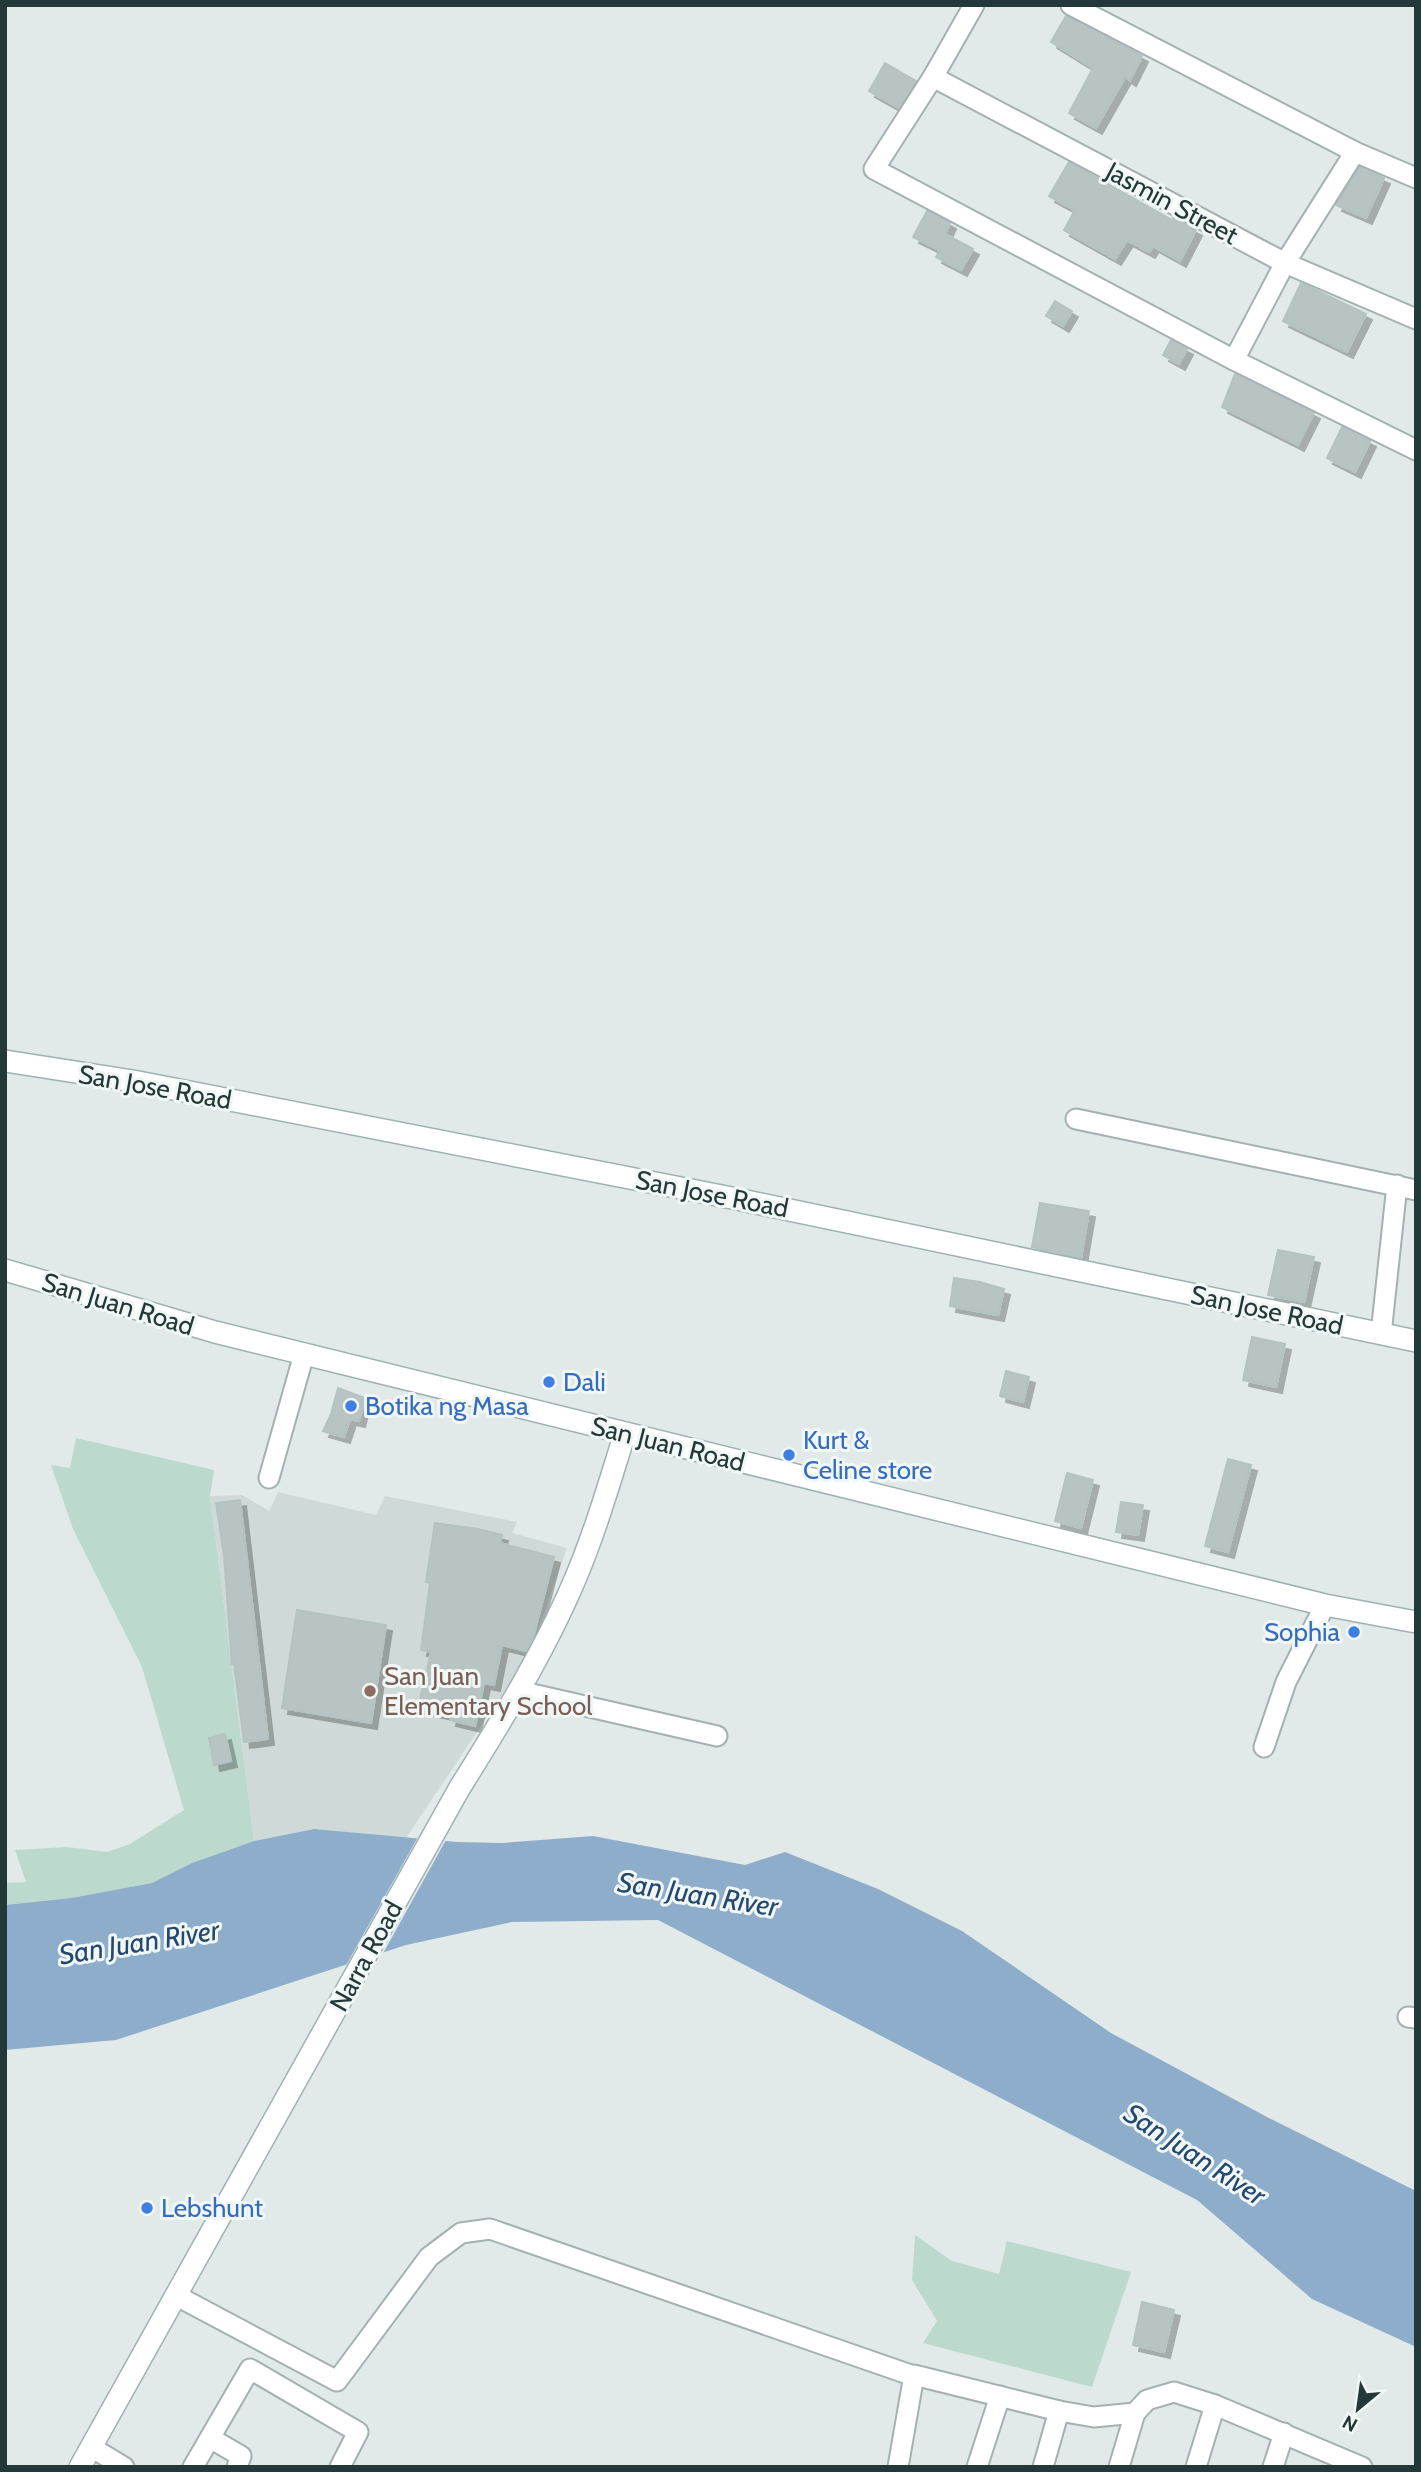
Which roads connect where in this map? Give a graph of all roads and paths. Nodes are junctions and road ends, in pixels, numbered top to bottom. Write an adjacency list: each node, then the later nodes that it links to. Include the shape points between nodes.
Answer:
1 (974, 5): 3 (street)
2 (1071, 5): 4 (street)
3 (933, 77): 6 (street, Jasmin Street); 8 (street, via 874,169)
4 (1355, 152): 5 (street); 6 (street)
5 (1416, 178)
6 (1285, 263): 7 (street, Jasmin Street); 8 (street)
7 (1416, 320)
8 (1234, 360): 9 (street)
9 (1416, 450)
10 (5, 1061): 14 (street, San Jose Road, via 133,1081 732,1198)
11 (1076, 1119): 12 (street)
12 (1406, 1187): 14 (street)
13 (5, 1270): 16 (street, San Juan Road)
14 (1381, 1334): 15 (street, San Jose Road)
15 (1416, 1341)
16 (304, 1354): 17 (street, San Juan Road); 18 (street)
17 (625, 1433): 19 (street, San Juan Road); 21 (street, Narra Road, via 578,1572)
18 (269, 1478)
19 (1325, 1605): 20 (street, San Juan Road); 23 (street, via 1286,1682)
20 (1416, 1622)
21 (519, 1691): 22 (street); 24 (street, Narra Road, via 459,1789)
22 (717, 1736)
23 (1265, 1747)
24 (177, 2296): 25 (street, via 337,2381 429,2257 461,2233 490,2229); 32 (street, Narra Road)
25 (908, 2374)
26 (1000, 2396): 28 (street); 39 (street, via 914,2375); 40 (street)
27 (1215, 2405): 29 (street, via 1174,2392 1147,2400); 30 (street); 43 (street)
28 (1059, 2411): 29 (street, via 1094,2417); 41 (street)
29 (1135, 2413): 42 (street)
30 (1284, 2433): 33 (street); 44 (street)
31 (210, 2438): 36 (street); 37 (street, via 241,2456); 38 (street, via 250,2370 358,2432)
32 (91, 2447): 34 (street, Narra Road); 35 (street)
33 (1356, 2466)
34 (80, 2467)
35 (124, 2467)
36 (193, 2467)
37 (237, 2467)
38 (340, 2467)
39 (898, 2467)
40 (977, 2467)
41 (1043, 2467)
42 (1119, 2467)
43 (1196, 2467)
44 (1273, 2467)

